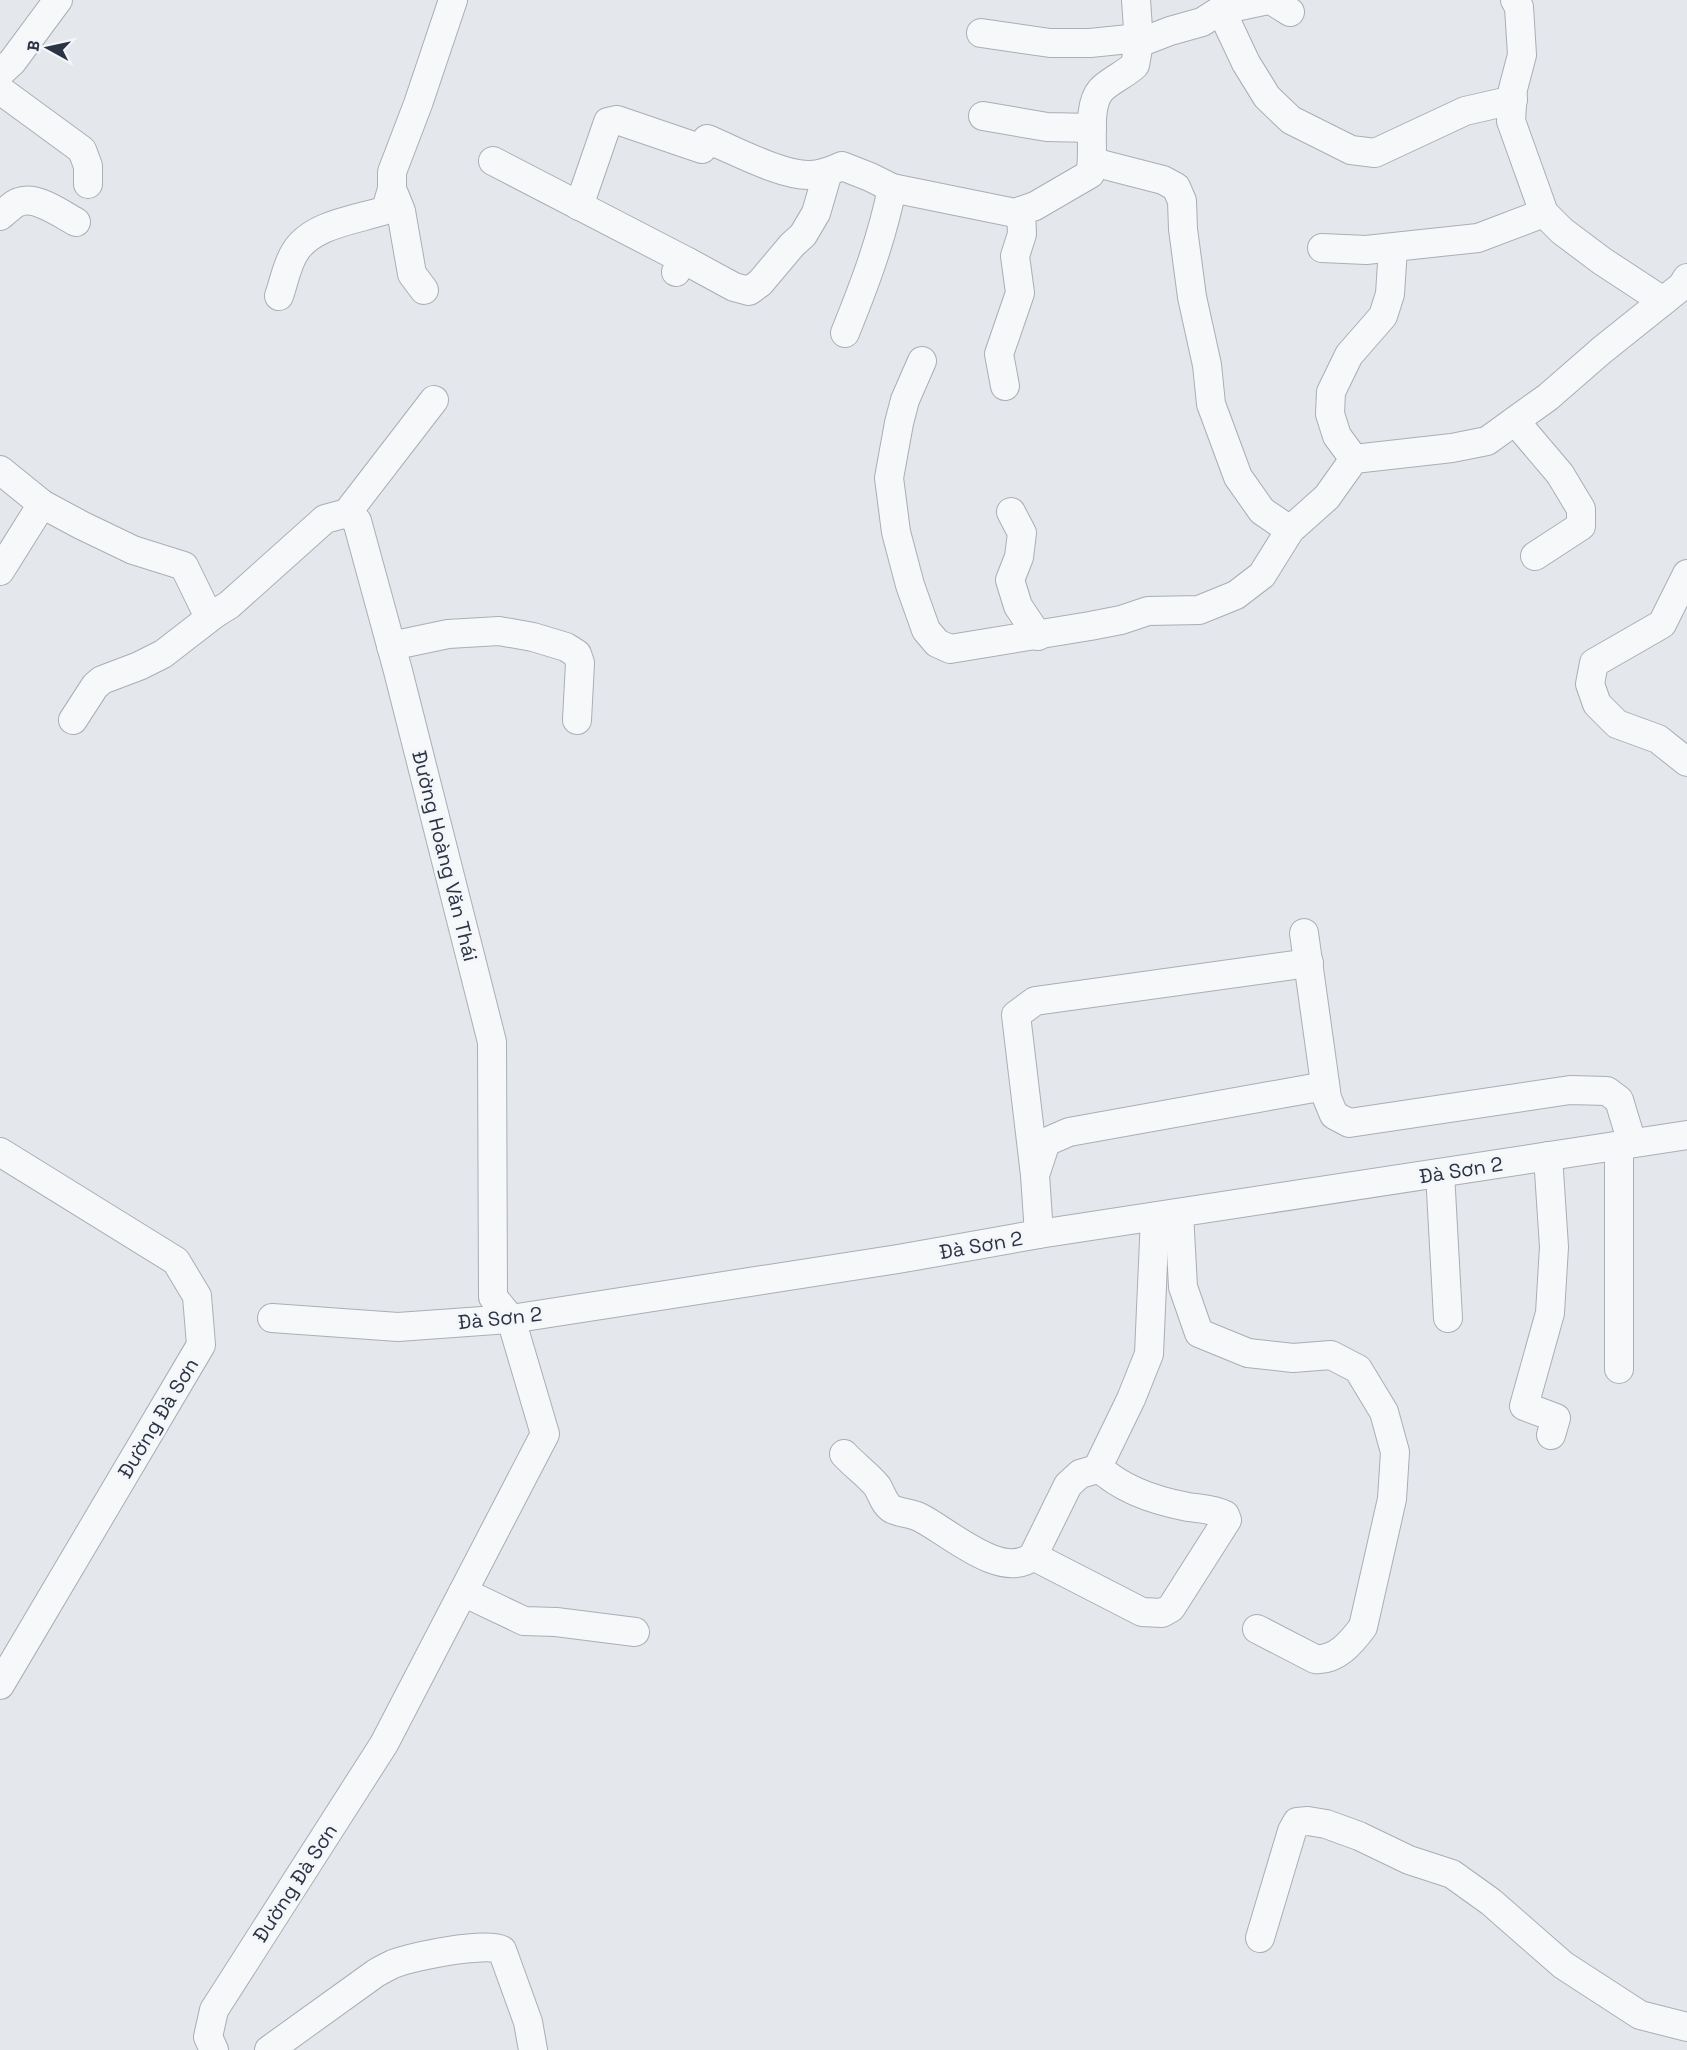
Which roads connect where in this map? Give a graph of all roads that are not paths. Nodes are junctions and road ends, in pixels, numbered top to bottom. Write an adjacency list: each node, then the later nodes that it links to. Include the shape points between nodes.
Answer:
1 (58, 0): 9 (street)
2 (453, 0): 19 (street, via 392,172)
3 (1136, 0): 8 (street)
4 (1515, 0): 11 (street, via 1519,7 1522,55)
5 (1276, 4): 6 (street)
6 (1221, 10): 8 (street, via 1202,21); 11 (street, via 1267,97 1291,120 1351,150 1375,153 1465,111)
7 (981, 33): 8 (street, via 1050,43)
8 (1139, 40): 13 (street, via 1136,65 1101,91)
9 (0, 73)
10 (0, 90): 17 (street, via 82,150 88,166)
11 (1513, 100): 22 (street, via 1511,121)
12 (983, 116): 13 (street, via 1047,127)
13 (1092, 128): 15 (street)
14 (493, 161): 20 (street)
15 (1093, 162): 21 (street, via 1090,174 1035,206); 41 (street, via 1176,187 1182,201 1192,297 1211,404 1238,477 1262,511)
16 (828, 172): 18 (street, via 842,166); 20 (street, via 809,175 771,167 707,139 702,150 610,120); 20 (street, via 816,213 803,235 749,291 682,267)
17 (88, 184)
18 (892, 188): 21 (street, via 1015,213); 31 (street, via 886,219)
19 (392, 189): 28 (street, via 401,211 412,274); 29 (street, via 383,211 304,239 294,254)
20 (579, 206)
21 (1020, 210): 33 (street, via 1022,234 1015,256 1020,293 999,354)
22 (1544, 213): 26 (street, via 1478,238); 30 (street, via 1602,261)
23 (0, 216): 24 (street, via 16,202 26,200)
24 (76, 222)
25 (1322, 248): 26 (street)
26 (1393, 248): 36 (street, via 1390,294 1383,316 1349,355 1331,392 1330,414 1337,436)
27 (1687, 279): 30 (street)
28 (424, 290)
29 (279, 296)
30 (1663, 301): 35 (street)
31 (845, 333)
32 (922, 361): 46 (street, via 905,400 889,478 896,532 926,630 937,643 950,649)
33 (1005, 386)
34 (434, 400): 40 (street)
35 (1515, 421): 36 (street, via 1487,441); 42 (street, via 1560,474 1581,509 1581,526)
36 (1354, 459): 41 (street, via 1327,497)
37 (0, 471): 38 (street)
38 (42, 504): 43 (street); 45 (street, via 133,550 184,566 206,609)
39 (1011, 512): 46 (street, via 1022,533 1019,557 1010,580 1018,606)
40 (347, 513): 45 (street, via 324,519); 47 (street, Đường Hoàng Văn Thái, via 357,521)
41 (1290, 530): 46 (street, via 1262,575 1236,595 1199,610 1148,611)
42 (1534, 556)
43 (0, 571)
44 (1685, 583): 50 (street, via 1662,624 1594,663 1590,684 1597,704 1617,724 1658,739)
45 (216, 613): 48 (street, via 163,654 102,680)
46 (1038, 636)
47 (391, 646): 49 (street, via 448,634 499,631 566,647 577,654 580,663); 64 (street, Đường Hoàng Văn Thái, via 492,1042 493,1297)
48 (73, 720)
49 (577, 720)
50 (1687, 762)
51 (1304, 933): 52 (street)
52 (1309, 963): 53 (street); 59 (street, via 1035,1001 1016,1015)
53 (1325, 1086): 55 (street, via 1334,1115 1349,1123 1570,1090 1607,1091 1619,1100); 59 (street, via 1069,1132 1046,1142)
54 (1687, 1135): 55 (street, Đà Sơn 2)
55 (1625, 1144): 57 (street, Đà Sơn 2); 65 (street)
56 (0, 1152): 73 (street, Đường Đà Sơn, via 176,1261 197,1296 201,1346)
57 (1548, 1156): 58 (street, Đà Sơn 2); 66 (street, via 1554,1247 1550,1313 1524,1406 1556,1418)
58 (1440, 1173): 60 (street, Đà Sơn 2); 63 (street)
59 (1035, 1175): 61 (street)
60 (1167, 1215): 61 (street, Đà Sơn 2); 68 (street, via 1149,1354); 71 (street, via 1183,1287 1199,1333 1248,1353 1293,1358 1331,1355 1358,1369 1384,1412 1395,1452 1392,1499 1363,1627 1337,1653 1324,1660)
61 (1039, 1234): 64 (street, Đà Sơn 2)
62 (272, 1318): 64 (street, Đà Sơn 2, via 398,1327)
63 (1448, 1318)
64 (511, 1319): 70 (street, Đường Đà Sơn, via 545,1434)
65 (1619, 1369)
66 (1551, 1435)
67 (844, 1454): 69 (street, via 877,1486 891,1508 919,1517 994,1561 1018,1564)
68 (1098, 1467): 69 (street, via 1080,1474 1068,1485); 69 (street, via 1111,1479 1154,1498 1225,1515 1227,1520 1172,1608 1162,1613 1142,1612)
69 (1034, 1556)
70 (463, 1592): 72 (street, via 524,1621); 76 (street, Đường Đà Sơn, via 384,1744 214,2010 208,2037)
71 (1257, 1629)
72 (636, 1632)
73 (0, 1685)
74 (1260, 1938): 75 (street, via 1297,1822 1326,1824 1452,1874 1491,1902 1563,1965 1640,2015)
75 (1687, 2027)
76 (214, 2050)
77 (269, 2050): 78 (street, via 391,1965 488,1947 502,1950)
78 (534, 2050)

